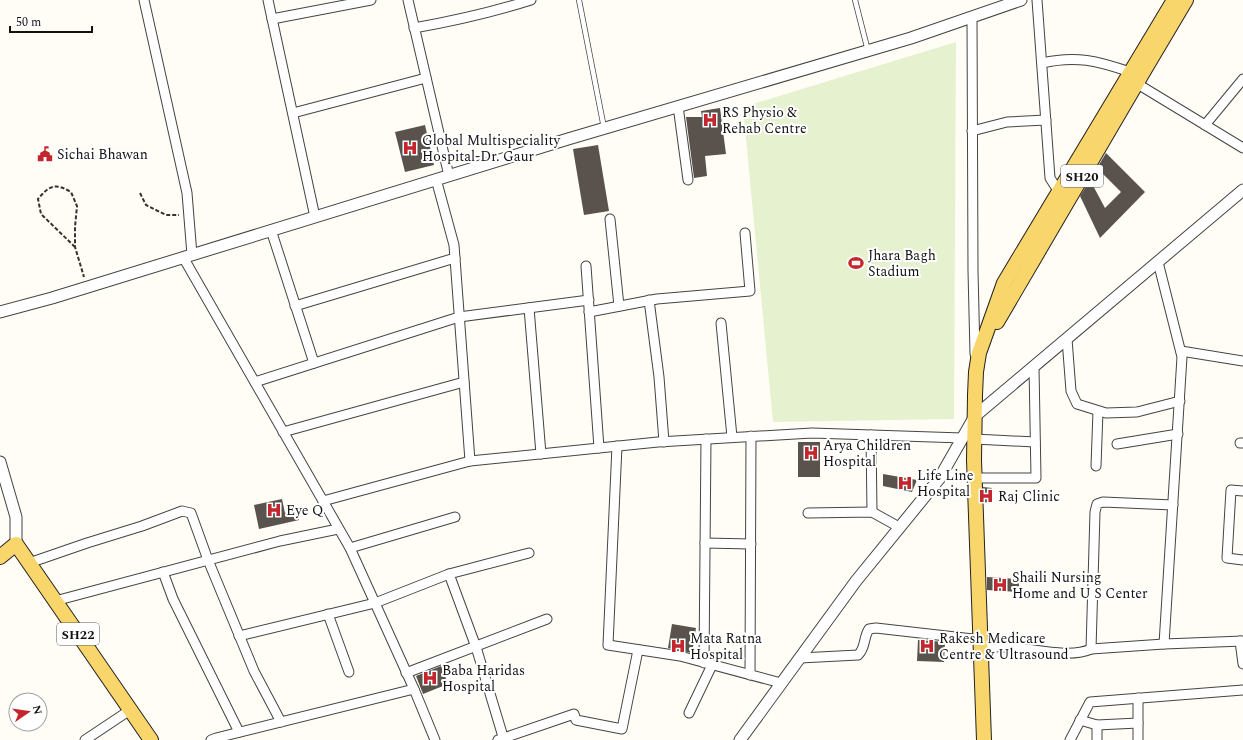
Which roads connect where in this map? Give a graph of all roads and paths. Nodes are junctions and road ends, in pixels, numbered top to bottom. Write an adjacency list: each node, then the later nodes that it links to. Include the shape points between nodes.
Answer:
1 (144, 0): 34 (street, via 187,193)
2 (268, 0): 14 (street)
3 (371, 0): 14 (street)
4 (408, 0): 15 (street)
5 (532, 0): 15 (street, via 455,21)
6 (579, 0): 25 (lane)
7 (855, 0): 16 (lane)
8 (1021, 0): 12 (street)
9 (1037, 0): 17 (street)
10 (1174, 0): 19 (main road, SH20)
11 (1186, 0): 19 (main road, SH20)
12 (1003, 3): 13 (street)
13 (972, 17): 16 (street); 26 (street)
14 (272, 19): 22 (street)
15 (414, 28): 18 (street)
16 (868, 50): 21 (street)
17 (1042, 63): 19 (street, via 1068,59 1090,60); 23 (street)
18 (426, 78): 22 (street); 28 (street)
19 (1133, 78): 24 (street); 32 (main road, SH20); 56 (main road, SH20)
20 (1243, 79): 24 (street)
21 (678, 106): 25 (street); 30 (street)
22 (293, 113): 35 (street)
23 (1046, 120): 26 (street, via 1006,122); 32 (street, via 1050,178)
24 (1205, 125): 27 (street)
25 (604, 128): 28 (street)
26 (972, 131): 60 (street)
27 (1243, 148)
28 (448, 176): 29 (street)
29 (436, 179): 35 (street); 41 (street, via 454,245)
30 (688, 180)
31 (1243, 190): 42 (street)
32 (1059, 192): 56 (main road, SH20, via 1004,283)
33 (140, 193): 34 (path, via 146,205 166,215)
34 (188, 215): 40 (street)
35 (315, 217): 37 (street)
36 (610, 219): 48 (street)
37 (271, 230): 40 (street); 47 (street)
38 (745, 233): 46 (street, via 750,291)
39 (75, 247): 39 (path, via 77,206 72,192 61,186 47,189 38,199 41,214); 44 (path)
40 (188, 256): 44 (street); 61 (street)
41 (455, 258): 47 (street); 52 (street)
42 (1158, 262): 54 (street); 55 (street)
43 (586, 266): 45 (street)
44 (87, 287): 50 (street)
45 (589, 300): 49 (street); 51 (street)
46 (649, 300): 48 (street); 73 (street)
47 (296, 306): 58 (street)
48 (619, 306): 51 (street)
49 (529, 308): 52 (street); 78 (street)
50 (0, 312)
51 (589, 312): 77 (street)
52 (459, 317): 58 (street); 62 (street)
53 (721, 322): 70 (street)
54 (1067, 339): 59 (street); 64 (street, via 1070,391 1077,404)
55 (1181, 351): 57 (street); 63 (street)
56 (979, 353): 60 (main road, SH20)
57 (1243, 361)
58 (314, 363): 61 (street)
59 (1034, 366): 65 (street); 74 (street)
60 (976, 372): 65 (main road, SH20)
61 (255, 382): 66 (street)
62 (464, 382): 66 (street); 80 (street)
63 (1180, 401): 64 (street, via 1137,412); 67 (street)
64 (1098, 411): 82 (street)
65 (975, 416): 71 (main road, SH20)
66 (283, 432): 85 (street)
67 (1178, 434): 75 (street); 86 (street)
68 (871, 435): 69 (street, via 812,433); 71 (street); 88 (street)
69 (751, 436): 70 (street); 94 (street)
70 (732, 437): 72 (street)
71 (968, 438): 74 (street); 79 (main road, SH20); 90 (street, via 939,479)
72 (706, 439): 73 (street); 92 (street)
73 (664, 442): 76 (street)
74 (1035, 442): 83 (street, via 1036,478)
75 (1117, 444)
76 (616, 446): 77 (street); 113 (street, via 608,645)
77 (599, 448): 78 (street)
78 (541, 454): 80 (street)
79 (974, 460): 83 (main road, SH20); 109 (main road, SH20, via 970,492)
80 (470, 461): 85 (street)
81 (0, 465): 93 (street, via 16,517)
82 (1096, 466)
83 (975, 478): 109 (main road, SH20)
84 (1243, 491): 99 (street, via 1231,490 1227,558)
85 (323, 501): 91 (street)
86 (1173, 505): 110 (street); 112 (street, via 1103,502 1097,504)
87 (808, 512): 88 (street)
88 (872, 512): 90 (street)
89 (455, 517): 95 (street)
90 (899, 527): 114 (street)
91 (338, 529): 95 (street); 98 (street)
92 (705, 543): 94 (street); 115 (street)
93 (16, 544): 97 (main road); 100 (main road, SH22)
94 (751, 544): 119 (street)
95 (350, 548): 104 (street)
96 (529, 553): 102 (street)
97 (0, 557)
98 (208, 560): 100 (street, via 191,513 182,511); 101 (street); 107 (street)
99 (1243, 560)
100 (29, 563): 103 (main road, SH22)
101 (163, 572): 103 (street); 130 (street, via 173,599)
102 (449, 574): 104 (street); 111 (street)
103 (55, 601): 124 (main road, SH22)
104 (375, 603): 105 (street); 118 (street)
105 (328, 614): 107 (street); 117 (street)
106 (547, 619): 111 (street)
107 (239, 636): 127 (street)
108 (1241, 641): 110 (street); 116 (street)
109 (977, 643): 112 (street, via 1075,653); 114 (street, via 876,628 866,634 863,650 858,655); 137 (main road, SH20); 138 (main road, SH20)
110 (1164, 644): 112 (street)
111 (476, 647): 118 (street); 131 (street)
112 (1091, 649)
113 (638, 650): 115 (street, via 680,656); 131 (street, via 622,729 576,720 574,714)
114 (800, 658): 120 (street)
115 (708, 664): 119 (street); 125 (street)
116 (1243, 664)
117 (349, 672)
118 (406, 673): 121 (street)
119 (750, 675): 120 (street)
120 (781, 684): 136 (street)
121 (414, 689): 127 (street); 135 (street)
122 (1243, 690): 123 (street)
123 (1138, 698): 126 (street, via 1090,702); 128 (street)
124 (130, 710): 132 (street); 133 (main road, SH22)
125 (689, 713)
126 (1080, 720): 129 (street); 139 (street)
127 (281, 722): 130 (street)
128 (1138, 723): 129 (street); 141 (street)
129 (1097, 725): 140 (street)
130 (239, 732): 134 (street)
131 (501, 739)
132 (84, 740)
133 (151, 740)
134 (212, 740)
135 (435, 740)
136 (740, 740)
137 (975, 740)
138 (984, 740)
139 (1070, 740)
140 (1097, 740)
141 (1138, 740)

